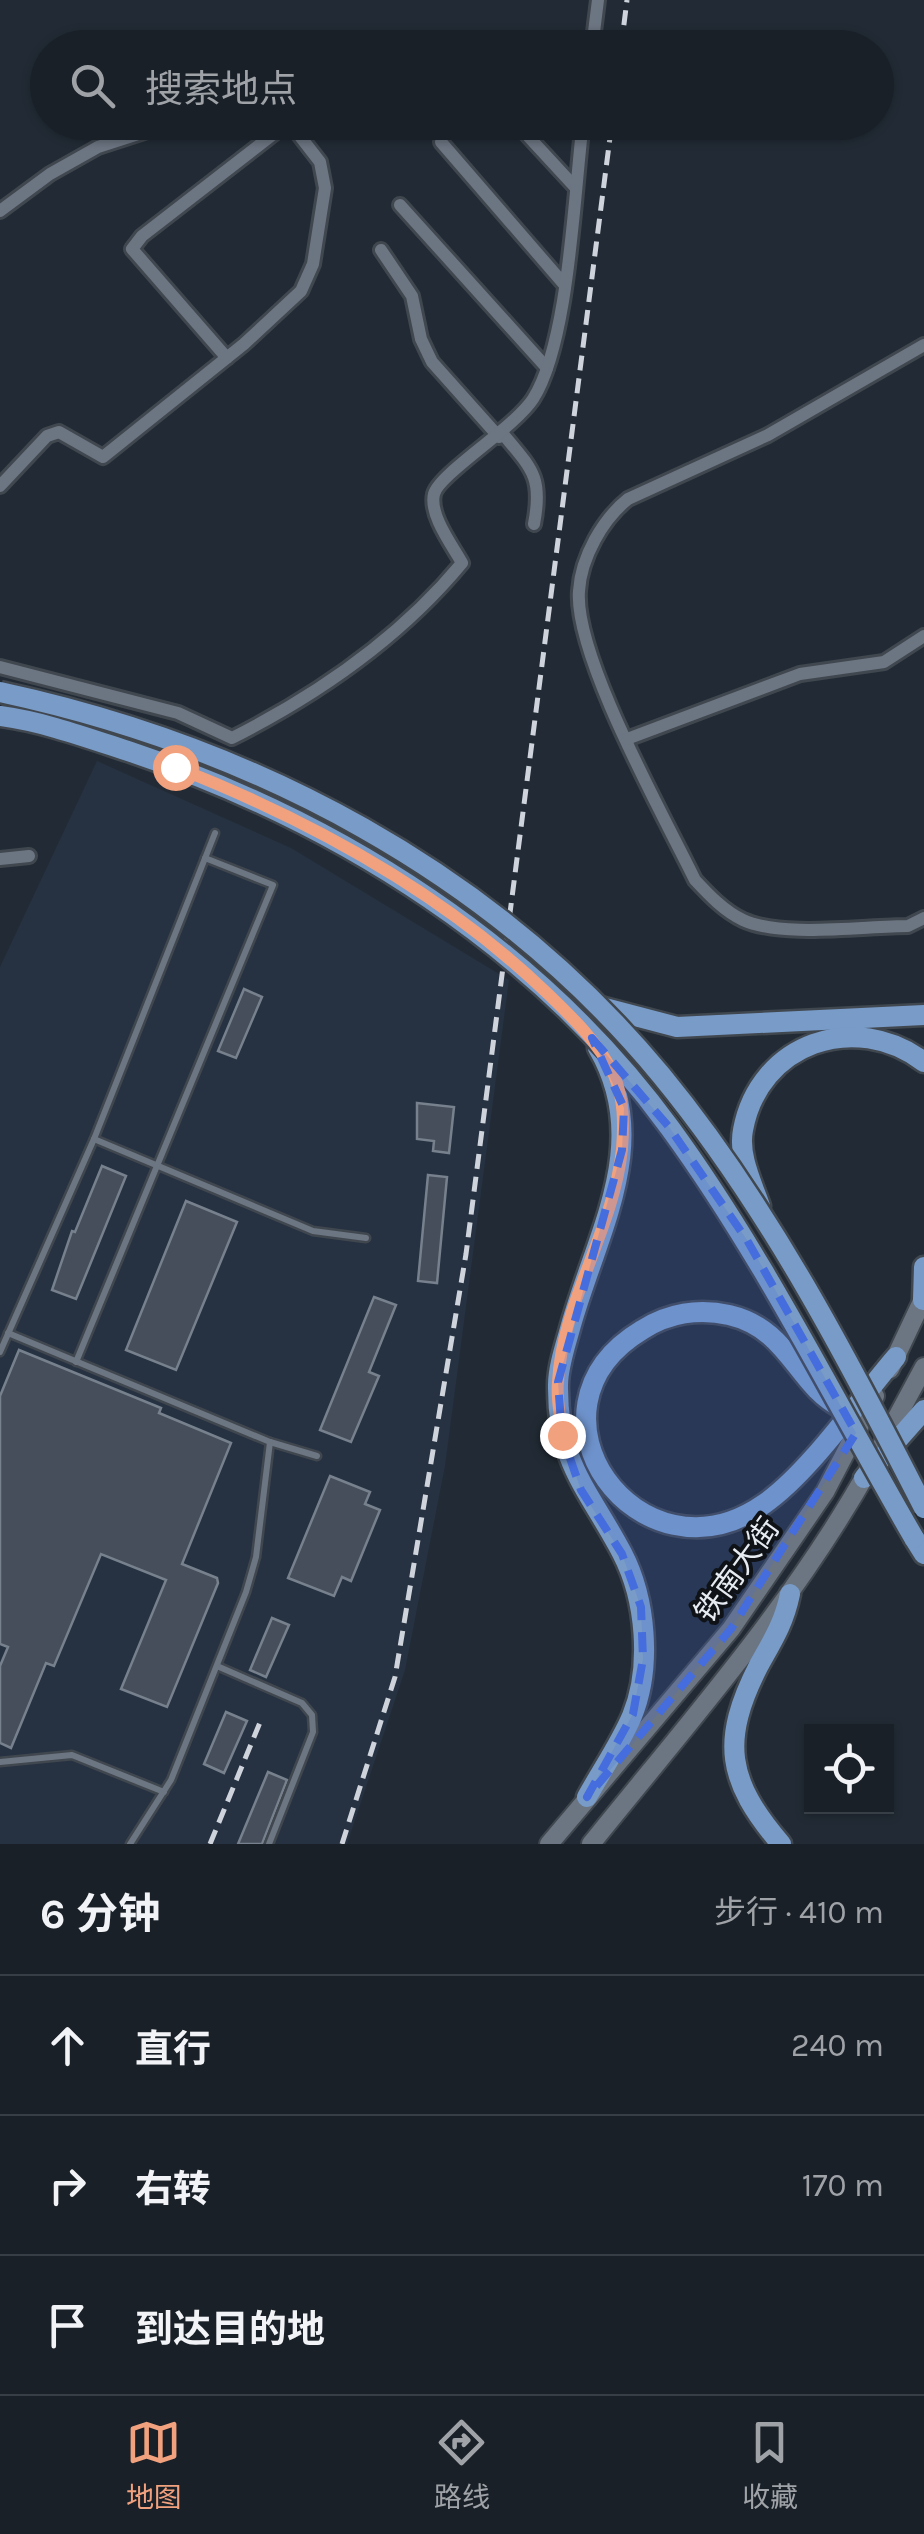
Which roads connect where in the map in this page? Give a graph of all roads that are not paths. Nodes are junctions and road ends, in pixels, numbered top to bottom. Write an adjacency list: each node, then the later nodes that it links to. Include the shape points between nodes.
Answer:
1 (598, 0): 2 (street)
2 (594, 30)
3 (120, 140): 11 (street, via 50,174)
4 (267, 140): 15 (street, via 132,249)
5 (304, 140): 15 (street, via 320,162 325,188 313,264 285,310)
6 (532, 140): 9 (street)
7 (581, 140): 9 (street)
8 (441, 142): 13 (street)
9 (575, 188): 13 (street)
10 (400, 206): 16 (street)
11 (0, 211)
12 (381, 250): 17 (street, via 412,296 432,362)
13 (563, 282): 16 (street)
14 (924, 345): 24 (street, via 768,435 608,514 578,590 582,625)
15 (227, 358): 18 (street, via 103,457 59,432)
16 (547, 368): 17 (street, via 532,400)
17 (501, 436): 19 (street, via 534,471 540,492); 21 (street, via 442,480 434,494 434,509 462,563 429,602 328,684 232,738 178,713)
18 (0, 486)
19 (534, 524)
20 (924, 636): 24 (street, via 884,662 800,674)
21 (0, 667)
22 (0, 692): 30 (main road, bridge, via 176,738 358,822 468,894)
23 (0, 716): 32 (main road, bridge, via 71,732 267,804 458,918)
24 (627, 739): 29 (street, via 695,880 744,921 772,928 908,926)
25 (215, 833): 27 (lane)
26 (29, 856): 28 (street)
27 (205, 858): 34 (lane); 35 (lane, via 272,885)
28 (0, 860)
29 (924, 918)
30 (597, 1006): 31 (main road, via 678,1027); 36 (main road, bridge, via 692,1115)
31 (924, 1015)
32 (592, 1038): 45 (main road, bridge, via 670,1127 736,1224); 56 (main road, bridge, via 624,1108 622,1150 558,1382 562,1435 581,1490 622,1554 641,1607 643,1659 633,1714)
33 (924, 1062): 36 (main road, bridge, via 892,1042 832,1036 774,1070 751,1102 742,1134)
34 (94, 1139): 35 (lane); 40 (lane)
35 (157, 1165): 37 (lane, via 314,1231); 43 (lane)
36 (767, 1227): 50 (main road, bridge)
37 (366, 1238)
38 (924, 1267): 39 (main road)
39 (924, 1298): 42 (main road, 铁南大街)
40 (8, 1333): 41 (lane); 43 (lane)
41 (0, 1352)
42 (896, 1357): 45 (main road, via 766,1502 719,1524 688,1528 631,1508 604,1480 590,1452 586,1414 592,1381 610,1354 654,1322 703,1311 727,1314 774,1336 820,1397); 56 (main road, 铁南大街, via 788,1550 731,1629)
43 (76, 1362): 47 (lane)
44 (924, 1367): 49 (main road, 铁南大街)
45 (842, 1408): 51 (main road, bridge)
46 (924, 1410): 49 (main road)
47 (270, 1442): 48 (lane); 53 (lane, via 256,1557)
48 (317, 1456)
49 (864, 1478): 52 (main road, 铁南大街)
50 (924, 1508)
51 (919, 1546)
52 (790, 1594): 60 (main road, 铁南大街); 61 (main road, via 783,1628 746,1695 732,1760 740,1789)
53 (216, 1666): 55 (lane); 58 (lane, via 302,1704 312,1715 314,1732)
54 (0, 1762): 55 (lane, via 72,1755)
55 (164, 1792): 57 (lane)
56 (587, 1796): 59 (main road, 铁南大街)
57 (130, 1844)
58 (269, 1844)
59 (549, 1844)
60 (591, 1844)
61 (781, 1844)

